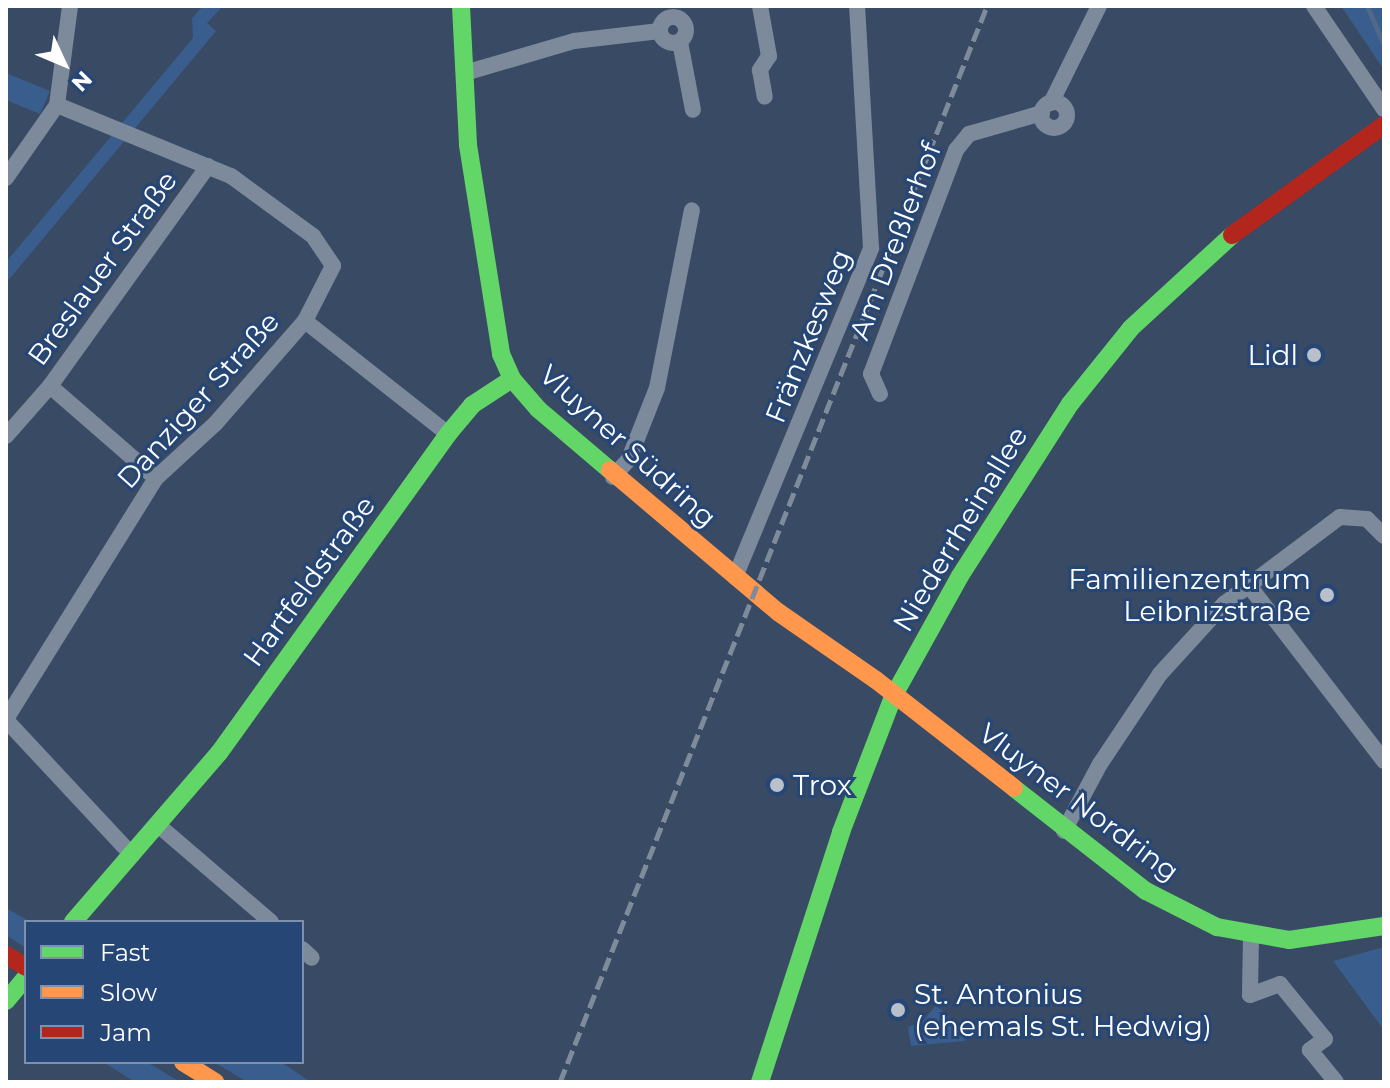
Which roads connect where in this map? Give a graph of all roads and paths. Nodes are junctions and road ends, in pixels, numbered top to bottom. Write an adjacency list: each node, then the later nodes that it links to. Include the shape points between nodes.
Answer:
1 (70, 6): 12 (street)
2 (461, 6): 10 (street, Vluyner Südring)
3 (760, 6): 11 (street, via 769,56 760,70)
4 (857, 6): 28 (street, Fränzkesweg, via 871,248)
5 (1099, 6): 22 (street, Am Dreßlerhof, via 1047,108 969,134 956,150 871,374)
6 (1314, 6): 13 (street)
7 (682, 13): 8 (street, via 666,19); 9 (street, via 686,33)
8 (659, 31): 9 (street, via 669,43); 10 (street, via 574,41)
9 (680, 42): 14 (street)
10 (468, 72): 20 (street, Vluyner Südring, via 468,145 501,354)
11 (765, 97)
12 (57, 105): 16 (street, Danziger Straße); 17 (street)
13 (1384, 109)
14 (693, 110)
15 (1384, 125): 30 (street, Niederrheinallee, via 1247,222 1109,353 981,543)
16 (208, 166): 19 (street, Danziger Straße, via 272,202 330,254 333,266); 21 (street, Breslauer Straße)
17 (6, 178)
18 (692, 210): 25 (street, via 657,388 629,459)
19 (305, 321): 23 (street); 26 (street, Danziger Straße, via 226,412)
20 (512, 379): 23 (street, Hartfeldstraße, via 472,405); 25 (street, Vluyner Südring)
21 (50, 386): 24 (street, Breslauer Straße); 26 (street)
22 (880, 394)
23 (448, 434): 33 (street, Hartfeldstraße, via 219,753)
24 (6, 436)
25 (613, 477): 28 (street, Vluyner Südring)
26 (156, 478): 31 (street, Danziger Straße)
27 (1384, 536): 29 (street, via 1367,519 1340,517)
28 (735, 577): 30 (street, Vluyner Südring)
29 (1250, 587): 32 (street); 34 (street, via 1217,611 1160,674 1100,764)
30 (894, 695): 34 (street, Vluyner Nordring); 44 (street, Niederrheinallee, via 841,832)
31 (6, 719): 35 (street)
32 (1384, 761)
33 (158, 825): 35 (street, Hartfeldstraße); 37 (street)
34 (1064, 831): 39 (street, Vluyner Nordring, via 1169,905 1217,927)
35 (132, 855): 36 (street, Hartfeldstraße)
36 (75, 920)
37 (269, 920)
38 (1384, 926): 39 (street, Vluyner Nordring, via 1303,940)
39 (1251, 935): 45 (street, via 1250,995 1280,984 1325,1039 1310,1050)
40 (24, 979): 41 (street)
41 (6, 1001)
42 (186, 1064): 43 (street)
43 (215, 1082)
44 (760, 1082)
45 (1336, 1082)

